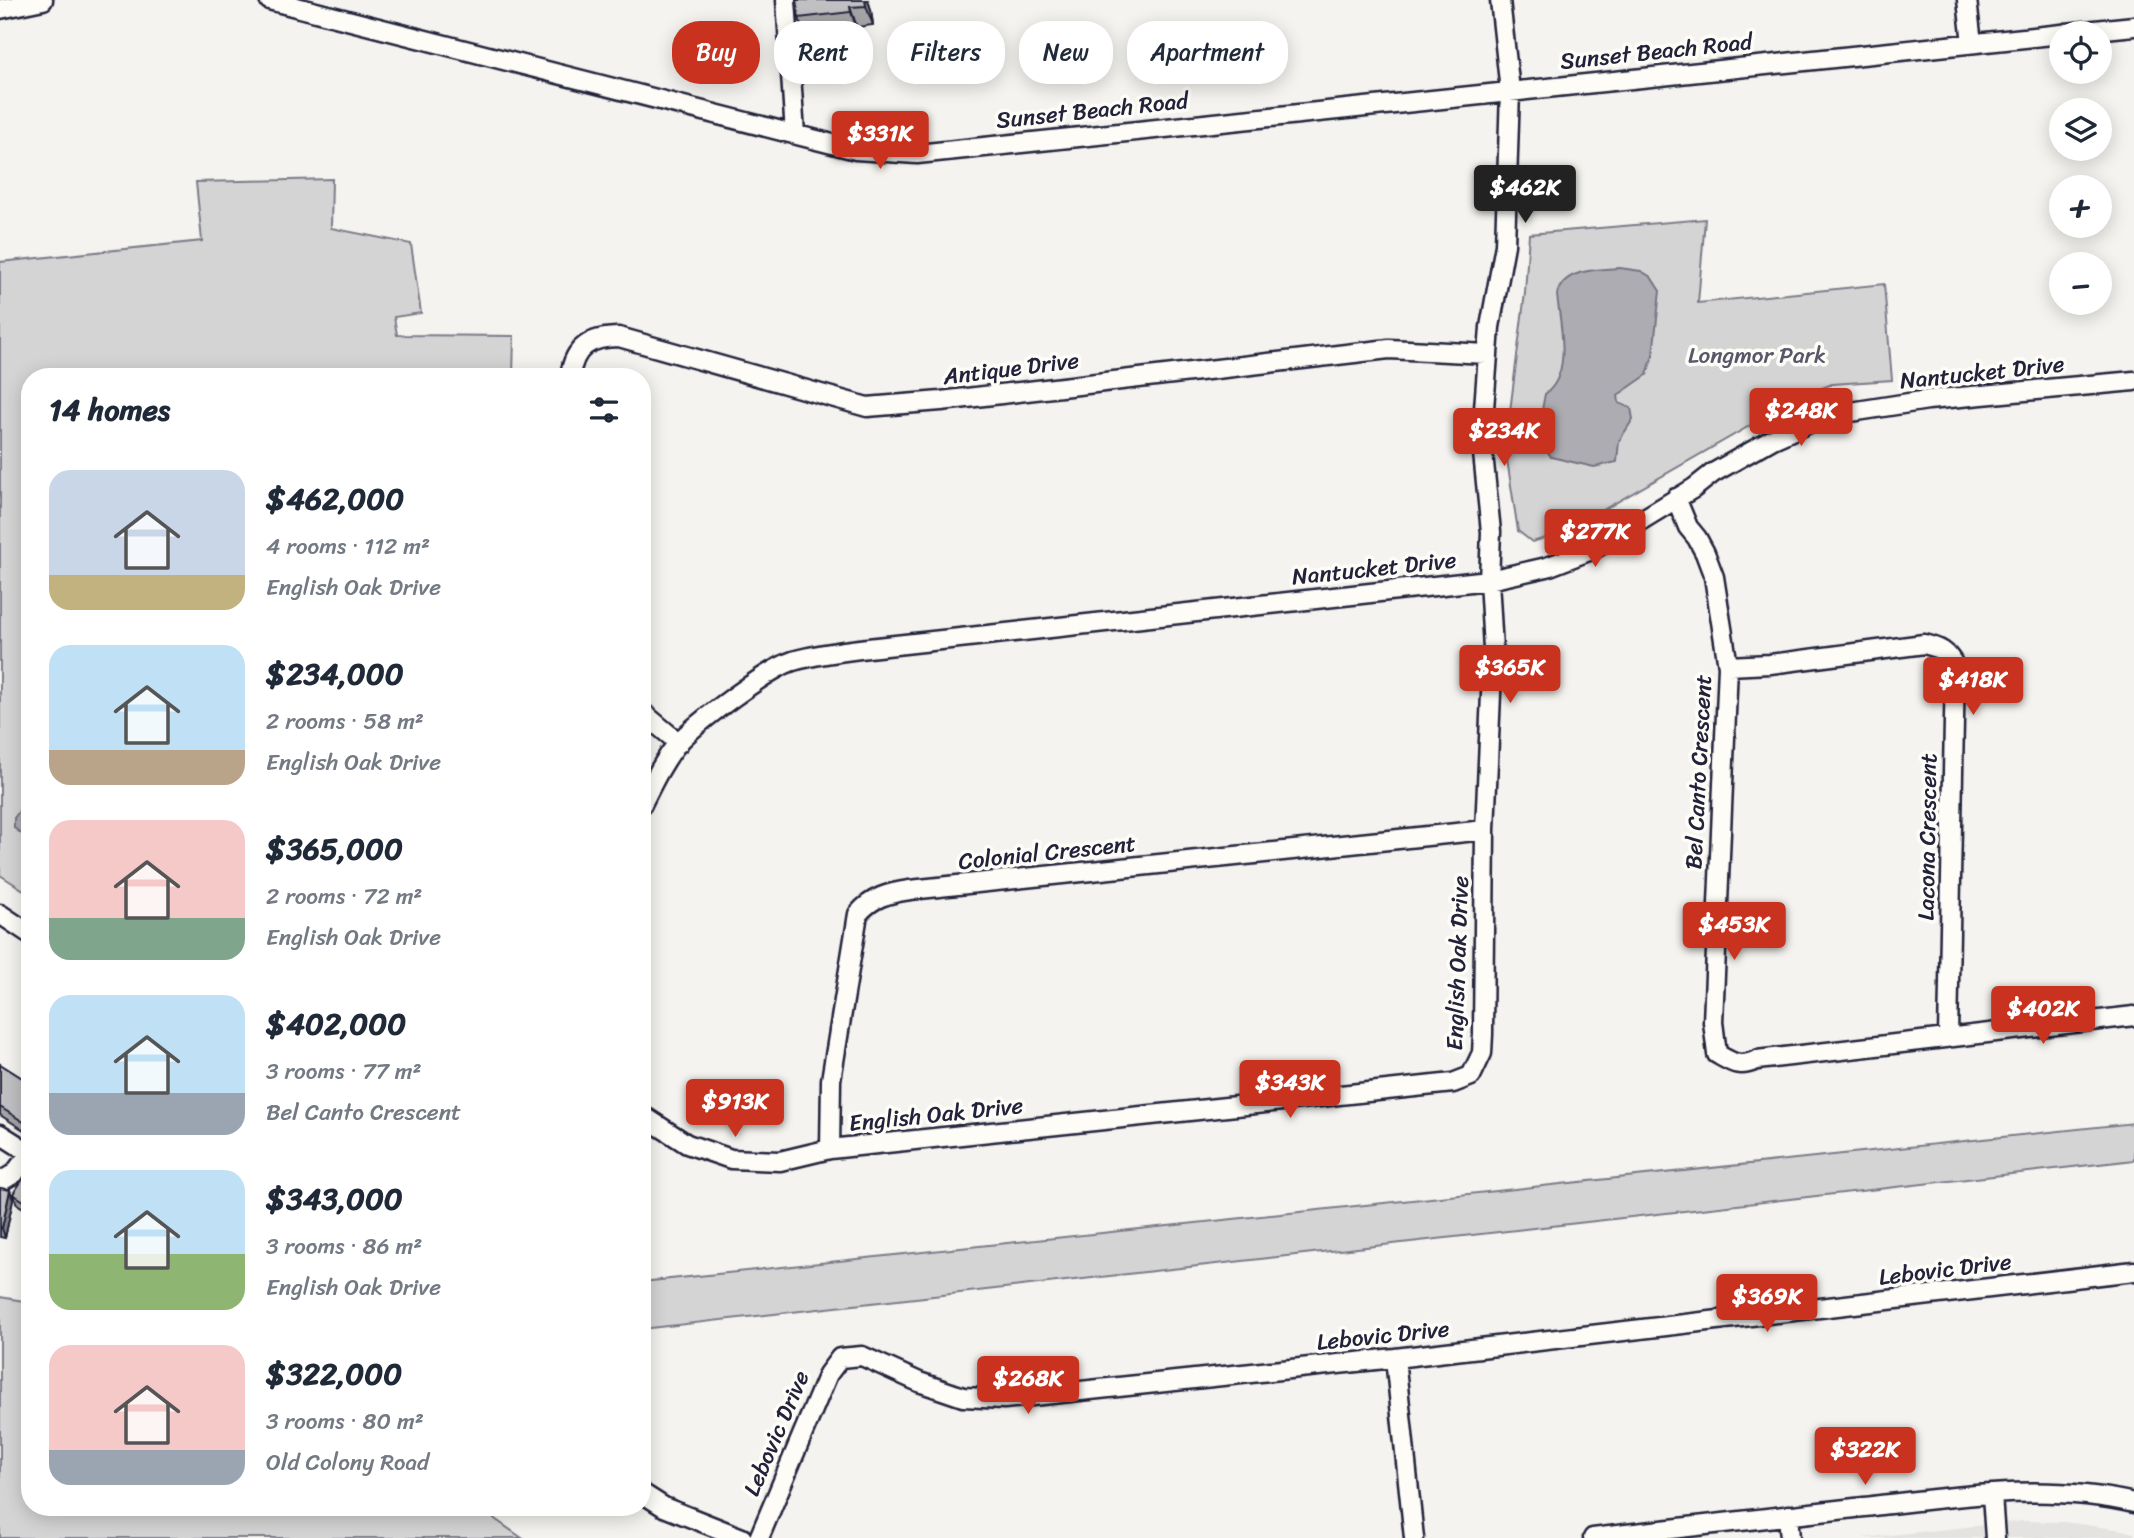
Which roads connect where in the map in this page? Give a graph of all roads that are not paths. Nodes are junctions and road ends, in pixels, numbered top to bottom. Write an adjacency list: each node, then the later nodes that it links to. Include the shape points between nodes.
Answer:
1 (43, 0): 6 (street)
2 (269, 0): 12 (street, Sunset Beach Road)
3 (786, 0): 12 (street)
4 (1500, 0): 11 (street, English Oak Drive)
5 (1967, 0): 10 (street)
6 (0, 9)
7 (2134, 26): 8 (street, Sunset Beach Road)
8 (2112, 29)
9 (2049, 35): 10 (street, Sunset Beach Road)
10 (1972, 43): 11 (street, Sunset Beach Road)
11 (1510, 91): 12 (street, Sunset Beach Road, via 917,154 856,150); 13 (street, English Oak Drive, via 1505,245)
12 (795, 134)
13 (1487, 355): 14 (street, Antique Drive, via 1389,349 867,407 619,337 584,346); 17 (street, English Oak Drive, via 1483,453 1491,532)
14 (571, 368)
15 (2134, 381): 16 (street, Nantucket Drive, via 1928,400 1825,416 1773,439)
16 (1676, 498): 17 (street, Nantucket Drive, via 1594,549 1547,567); 18 (street, Bel Canto Crescent, via 1714,577)
17 (1489, 580): 20 (street, Nantucket Drive, via 828,653 790,662 755,682); 22 (street, English Oak Drive, via 1493,649)
18 (1728, 666): 26 (street, Lacona Crescent, via 1924,644 1940,647 1949,655 1955,674); 26 (street, Bel Canto Crescent, via 1713,1022 1717,1054 1745,1065)
19 (651, 720): 20 (street)
20 (679, 743): 21 (street, Nantucket Drive)
21 (651, 785)
22 (1485, 830): 30 (street, Colonial Crescent, via 887,893 858,914 831,1080); 30 (street, English Oak Drive, via 1482,1053 1471,1076 1444,1084)
23 (0, 914): 24 (street)
24 (21, 928)
25 (2134, 1016): 26 (street, Bel Canto Crescent)
26 (1948, 1037)
27 (651, 1121): 30 (street, English Oak Drive, via 687,1144 731,1159 780,1161)
28 (0, 1134): 29 (street)
29 (21, 1147)
30 (830, 1149)
31 (21, 1165): 32 (street)
32 (0, 1182)
33 (2134, 1271): 34 (street, Lebovic Drive)
34 (1395, 1359): 40 (street, Lebovic Drive, via 1004,1399 962,1397 862,1356 840,1358 828,1374); 41 (street)
35 (1992, 1495): 37 (street, via 2044,1491); 38 (street); 44 (street)
36 (651, 1499): 39 (street)
37 (2134, 1503)
38 (1788, 1516): 42 (street); 43 (street)
39 (742, 1538)
40 (759, 1538)
41 (1414, 1538)
42 (1593, 1538)
43 (1790, 1538)
44 (1995, 1538)

